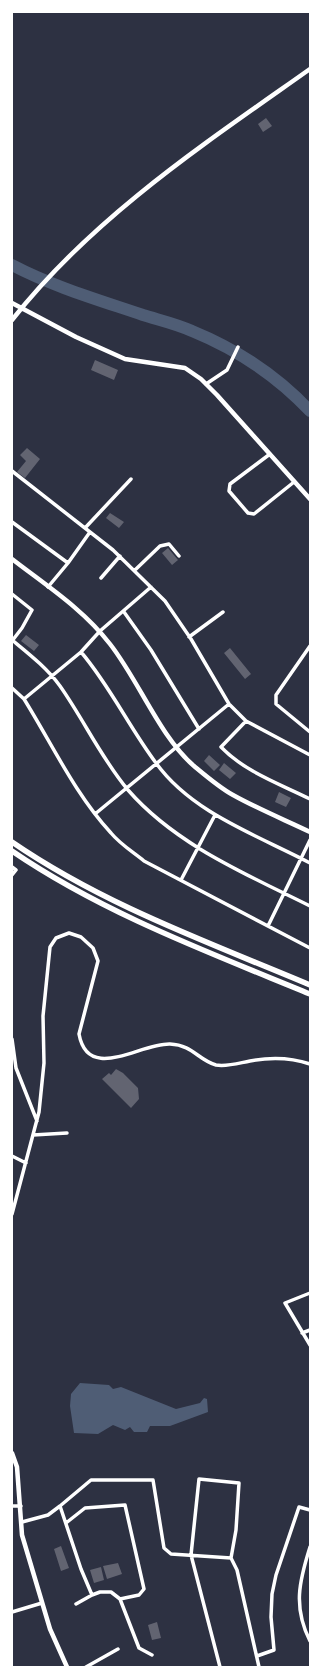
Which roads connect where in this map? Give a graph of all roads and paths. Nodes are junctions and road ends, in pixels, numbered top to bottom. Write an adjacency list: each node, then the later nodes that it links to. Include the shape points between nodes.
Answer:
1 (310, 69): 3 (street, via 173,166 120,209)
2 (12, 303): 3 (street)
3 (22, 308): 4 (street); 6 (street, via 76,337 125,359 185,368)
4 (12, 320)
5 (238, 347): 6 (street, via 227,370)
6 (206, 384): 7 (street)
7 (270, 454): 10 (street); 10 (street, via 230,484 229,491 248,513 254,514)
8 (12, 471): 13 (street)
9 (131, 479): 13 (street)
10 (294, 482): 11 (street)
11 (310, 499)
12 (12, 522): 18 (street)
13 (85, 528): 14 (street)
14 (90, 532): 15 (street); 18 (street)
15 (120, 556): 19 (street); 20 (street)
16 (179, 556): 19 (street, via 169,544 160,546)
17 (12, 559): 21 (street)
18 (68, 563): 21 (street)
19 (135, 570): 22 (street)
20 (102, 578)
21 (48, 587): 26 (street, via 71,602)
22 (152, 587): 24 (street); 27 (street, via 165,601)
23 (12, 594): 28 (street, via 32,610)
24 (124, 612): 26 (street); 36 (street, via 151,650)
25 (223, 612): 27 (street)
26 (100, 631): 30 (street); 38 (street, via 136,680)
27 (189, 637): 34 (street)
28 (12, 640): 31 (street)
29 (310, 646): 37 (street, via 276,695 276,704)
30 (81, 652): 31 (street); 40 (street, via 98,671)
31 (51, 676): 33 (street); 41 (street)
32 (12, 688): 33 (street)
33 (24, 699): 43 (street)
34 (229, 704): 35 (street); 36 (street)
35 (246, 721): 39 (street); 42 (street, via 221,747 247,767)
36 (199, 729): 38 (street)
37 (310, 732)
38 (176, 747): 40 (street); 45 (street, via 194,766 232,794)
39 (310, 754)
40 (156, 764): 41 (street); 44 (street, via 194,802)
41 (127, 789): 43 (street); 48 (street, via 147,810)
42 (310, 798)
43 (95, 814): 54 (street, via 111,834 127,848 144,861)
44 (215, 814): 48 (street); 50 (street)
45 (310, 832)
46 (310, 840): 50 (street)
47 (12, 842): 59 (main road, via 58,871 135,912)
48 (197, 848): 54 (street); 55 (street)
49 (12, 851): 60 (main road, via 131,918)
50 (301, 858): 51 (street); 55 (street)
51 (310, 863)
52 (12, 867): 53 (street, via 16,870)
53 (12, 874)
54 (181, 880): 57 (street)
55 (284, 893): 56 (street); 57 (street)
56 (310, 906)
57 (268, 926): 58 (street)
58 (310, 948)
59 (310, 985)
60 (310, 994)
61 (12, 1039): 62 (street)
62 (12, 1046): 64 (street, via 16,1068)
63 (310, 1064): 64 (street, via 274,1057 216,1065 189,1048 172,1044 156,1045 108,1059 88,1054 81,1044 79,1034 98,961 93,948 81,937 69,933 56,938 50,947 43,1016 44,1062)
64 (37, 1121): 66 (street)
65 (67, 1133): 66 (street)
66 (33, 1135): 68 (street)
67 (12, 1156): 68 (street)
68 (26, 1163): 69 (street)
69 (12, 1214)
70 (310, 1293): 72 (street, via 284,1303)
71 (310, 1330): 72 (street)
72 (302, 1333): 73 (street)
73 (310, 1345)
74 (12, 1455): 76 (street, via 17,1467)
75 (12, 1506): 76 (street)
76 (21, 1506): 79 (street)
77 (60, 1506): 79 (street, via 48,1515); 80 (street); 82 (street, via 91,1480 153,1480 164,1548 171,1554)
78 (310, 1510): 94 (street, via 299,1507 276,1575 271,1610 274,1650)
79 (22, 1522): 88 (street, via 22,1535)
80 (66, 1524): 86 (street); 87 (street, via 85,1508 125,1505 144,1589 140,1595)
81 (310, 1547): 84 (street)
82 (192, 1555): 83 (street); 83 (street, via 199,1478 239,1483 236,1530); 97 (street)
83 (231, 1558): 94 (street, via 237,1570)
84 (304, 1565): 85 (street); 91 (street, via 299,1603 302,1622)
85 (310, 1567)
86 (92, 1595): 87 (street, via 111,1592); 89 (street)
87 (120, 1599): 93 (street, via 139,1648)
88 (42, 1603): 90 (street); 95 (street, via 50,1629)
89 (76, 1604)
90 (12, 1612)
91 (310, 1641)
92 (118, 1649): 96 (street)
93 (152, 1655)
94 (257, 1656): 98 (street)
95 (67, 1667)
96 (86, 1667)
97 (220, 1667)
98 (259, 1667)

